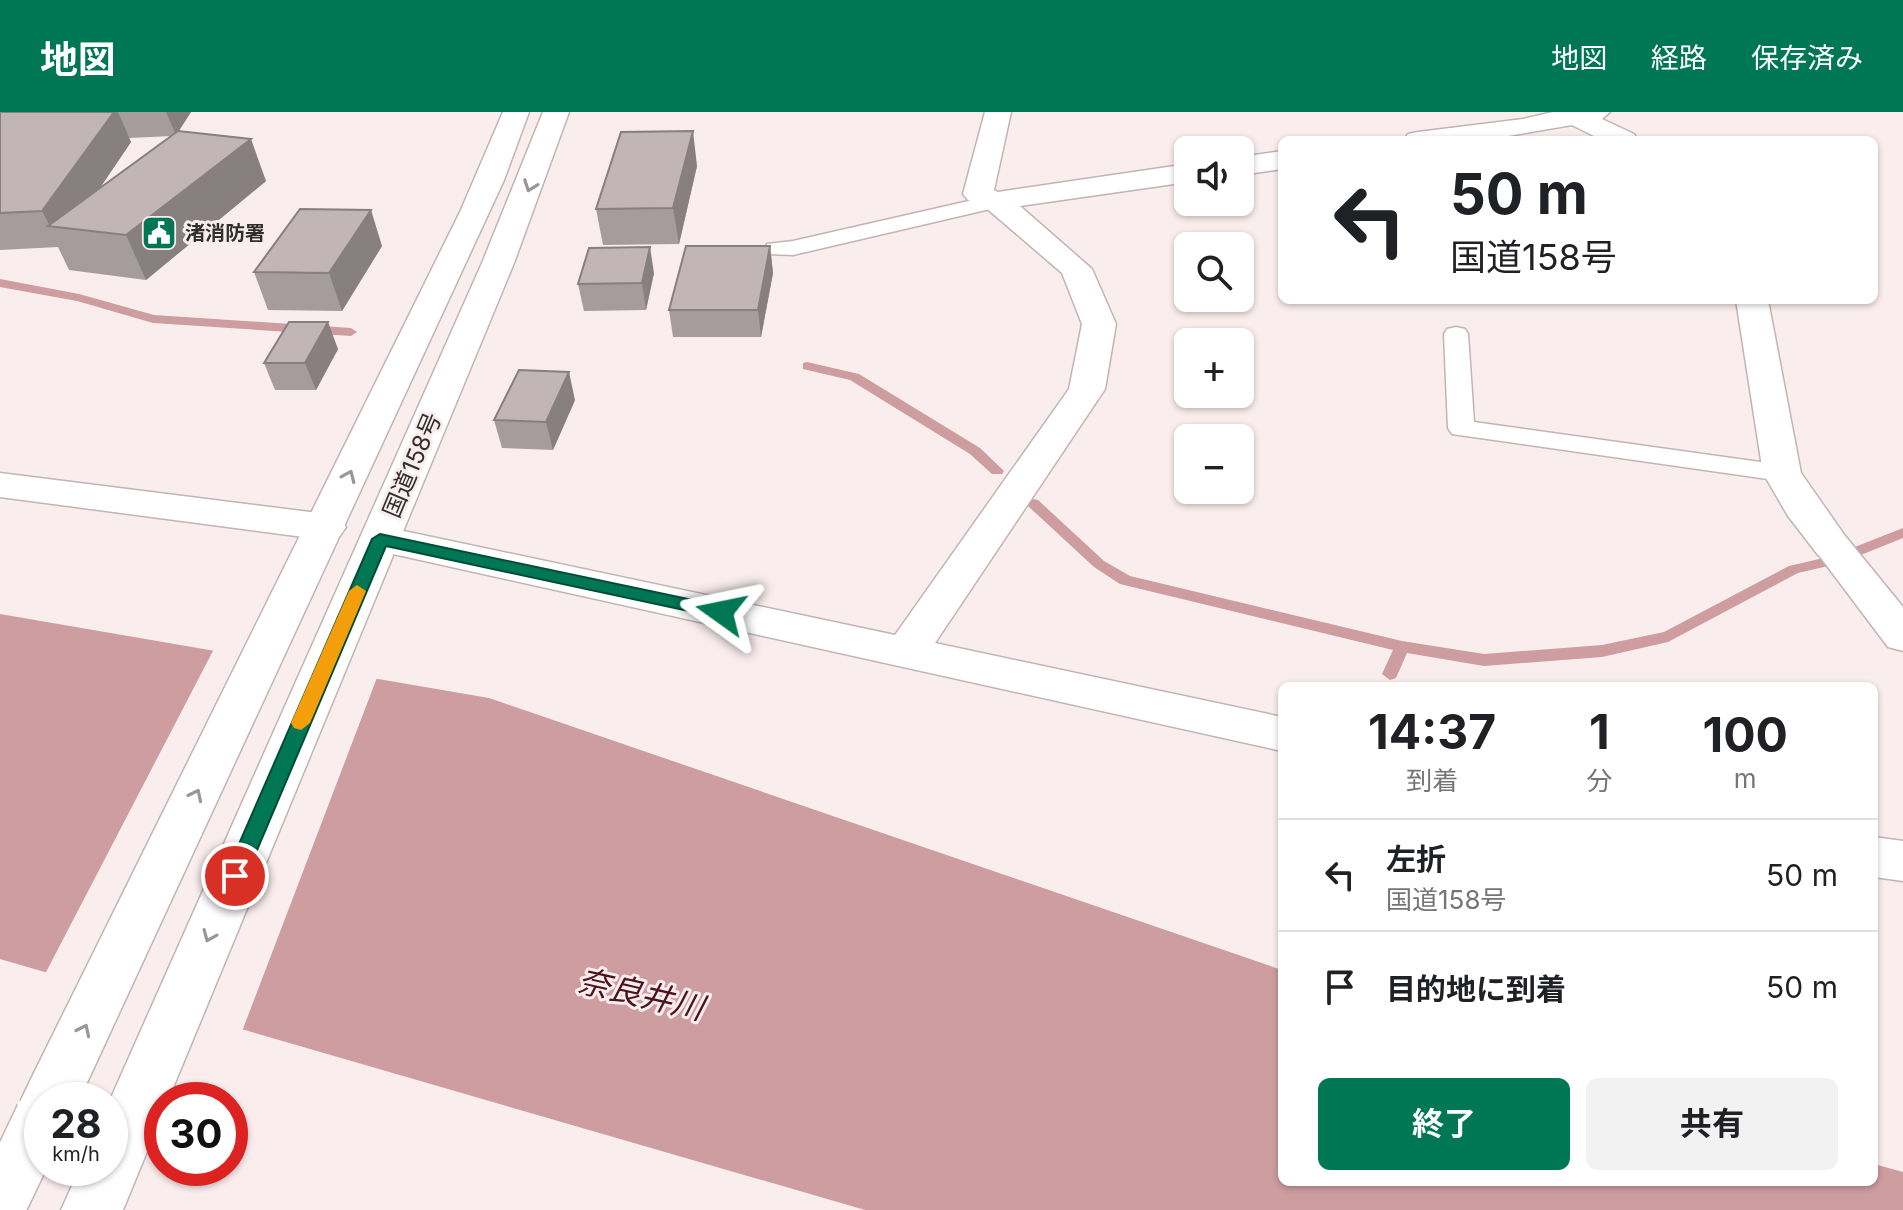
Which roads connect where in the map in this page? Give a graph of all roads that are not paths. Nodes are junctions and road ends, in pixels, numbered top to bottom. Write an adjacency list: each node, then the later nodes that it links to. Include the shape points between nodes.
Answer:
1 (516, 112): 16 (main road, one-way to 1, via 419,322 479,206)
2 (556, 112): 17 (main road, 国道158号, one-way to 17, via 521,209)
3 (998, 112): 10 (main road, via 978,194)
4 (1580, 114): 5 (main road); 6 (main road)
5 (1443, 136)
6 (1617, 136)
7 (1278, 161): 8 (main road)
8 (1254, 164)
9 (1174, 175): 10 (main road)
10 (995, 201): 11 (lane); 19 (main road, via 1076,269 1099,324 1087,389)
11 (775, 249)
12 (1753, 304): 14 (main road)
13 (1456, 334): 14 (lane, via 1461,428)
14 (1782, 473): 18 (main road, via 1802,507)
15 (0, 485): 16 (main road)
16 (321, 537): 23 (main road, one-way to 16)
17 (376, 547): 19 (main road); 24 (main road, 国道158号, one-way to 24)
18 (1903, 636)
19 (906, 652): 20 (main road)
20 (1278, 733)
21 (1878, 858): 22 (main road)
22 (1903, 861)
23 (59, 1082)
24 (128, 1126)
25 (24, 1153): 27 (main road, bridge)
26 (102, 1186): 29 (main road, 国道158号)
27 (0, 1203): 28 (main road)
28 (30, 1210)
29 (92, 1210)

